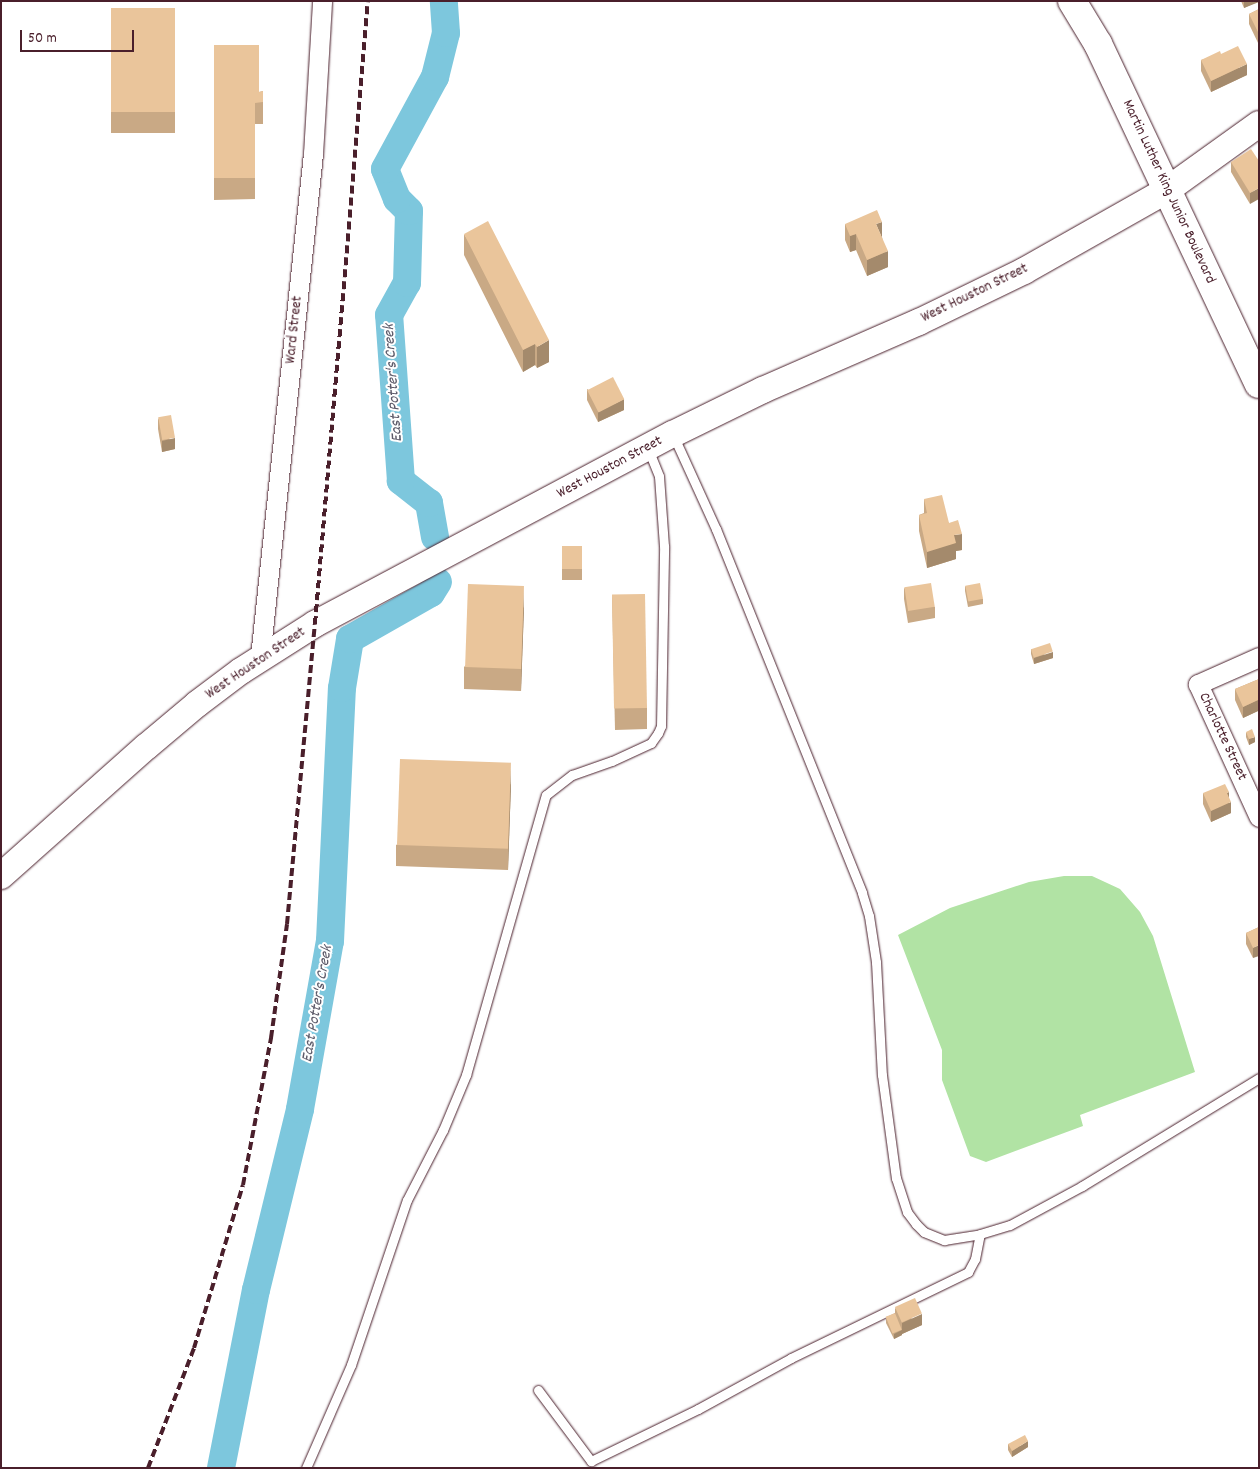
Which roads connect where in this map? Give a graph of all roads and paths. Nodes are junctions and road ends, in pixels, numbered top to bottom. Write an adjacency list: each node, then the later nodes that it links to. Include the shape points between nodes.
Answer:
1 (322, 1): 8 (street, Ward Street, via 313,154)
2 (1072, 1): 4 (main road, Martin Luther King Junior Boulevard, via 1098,44)
3 (1259, 124): 4 (street, West Houston Street)
4 (1167, 190): 5 (main road, Martin Luther King Junior Boulevard); 6 (street, West Houston Street, via 1000,283)
5 (1259, 384)
6 (673, 434): 7 (street, West Houston Street); 13 (lane, via 716,529 867,908 876,962 882,1075 900,1195 916,1224 933,1236 944,1240)
7 (647, 448): 8 (street, West Houston Street, via 315,624); 15 (lane, via 659,476 664,546 661,726 651,743 572,775 546,795 466,1075 443,1130 407,1200 351,1365)
8 (260, 658): 11 (street, West Houston Street, via 197,704)
9 (1259, 658): 10 (street, Charlotte Street, via 1198,684)
10 (1259, 816)
11 (1, 876)
12 (1259, 1078): 13 (lane, via 1024,1219)
13 (980, 1234): 14 (lane, via 975,1259 968,1272 591,1461)
14 (538, 1390)
15 (306, 1468)

